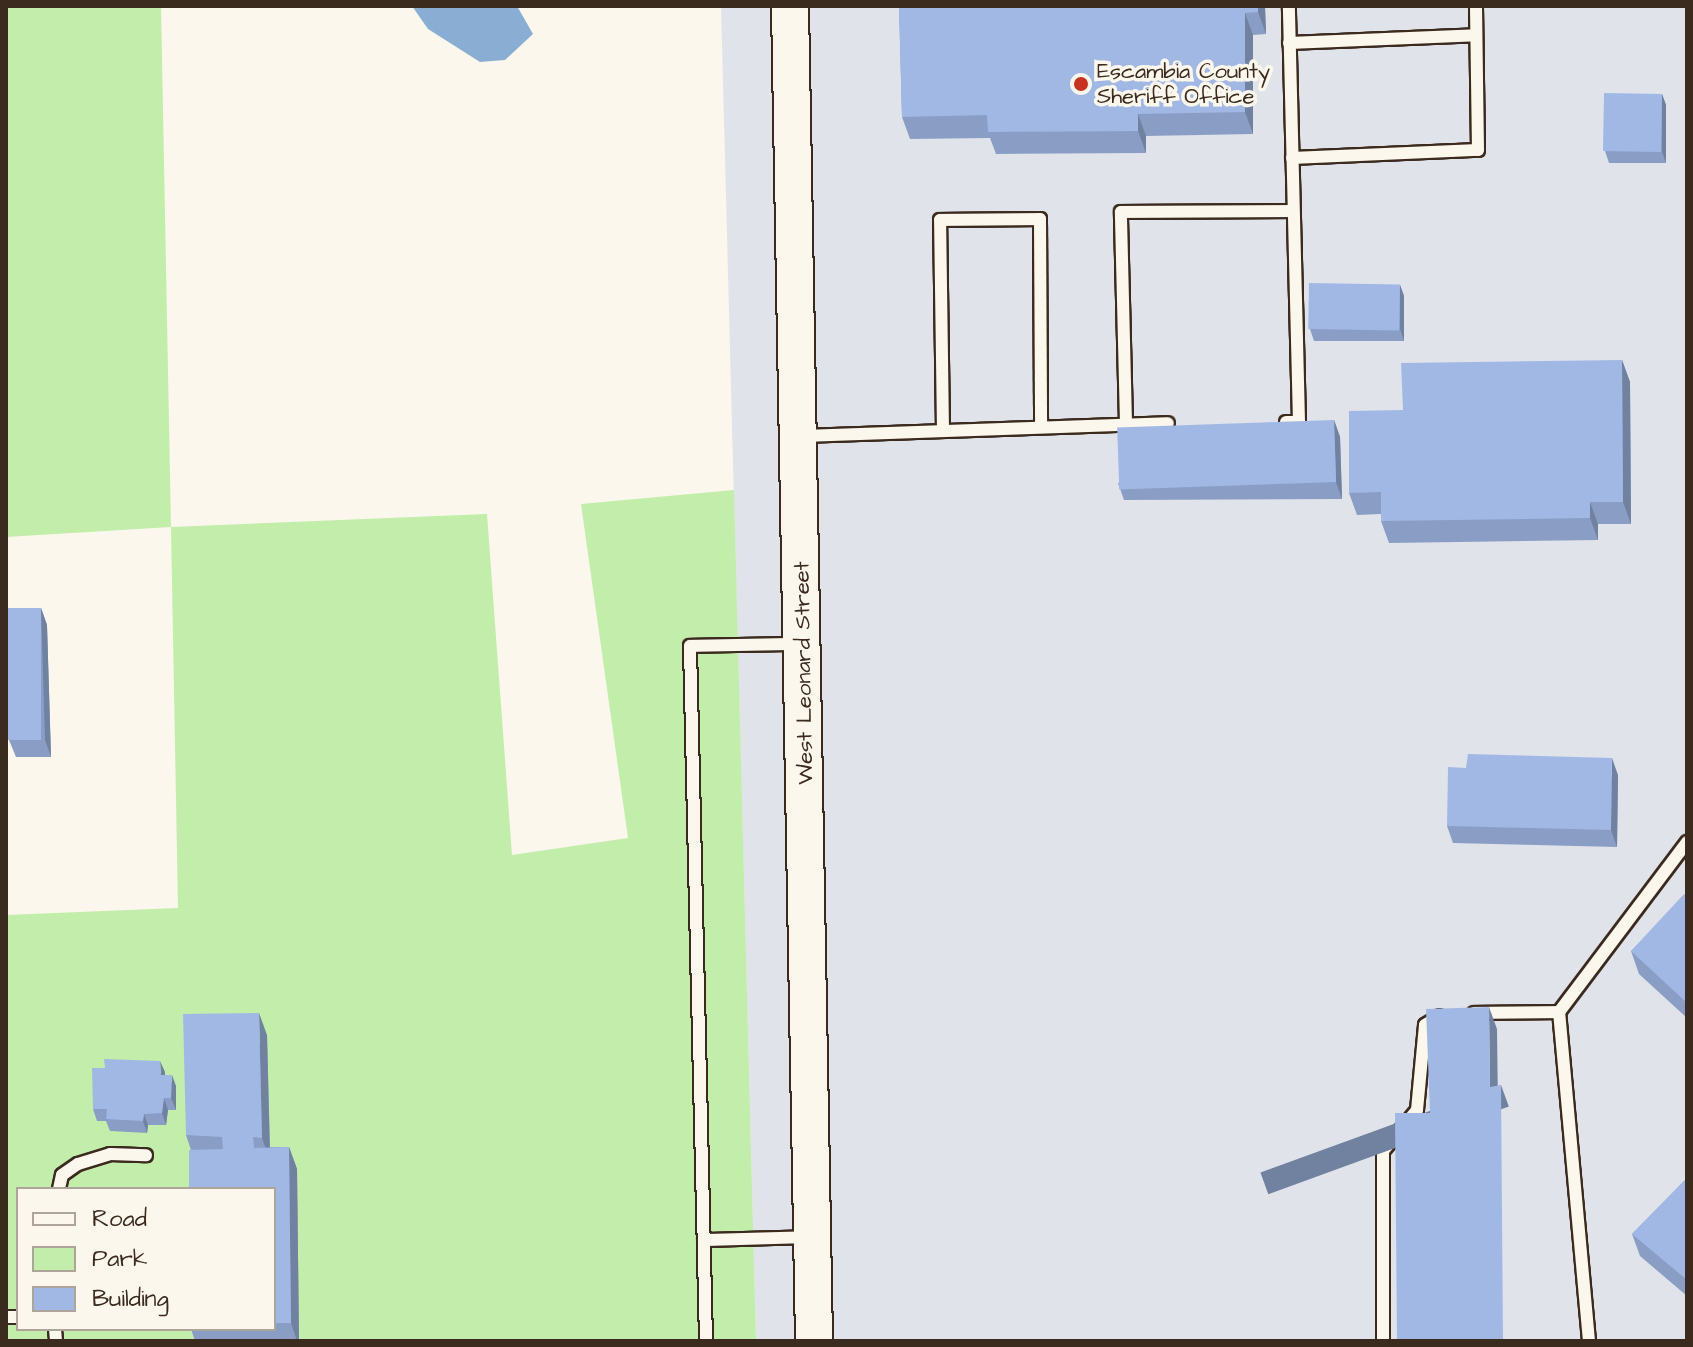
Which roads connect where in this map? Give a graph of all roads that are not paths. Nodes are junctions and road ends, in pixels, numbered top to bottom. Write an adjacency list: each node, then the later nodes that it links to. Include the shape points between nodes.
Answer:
1 (790, 6): 13 (street, West Leonard Street)
2 (1289, 6): 5 (lane)
3 (1476, 6): 4 (lane)
4 (1476, 35): 5 (lane); 6 (lane, via 1478,150)
5 (1289, 43): 6 (lane)
6 (1292, 158): 7 (lane)
7 (1293, 211): 8 (lane, via 1299,422); 9 (lane, via 1121,212)
8 (1267, 422)
9 (1126, 423): 10 (lane); 11 (lane)
10 (1188, 423)
11 (1041, 425): 12 (lane); 12 (lane, via 1040,219 940,220)
12 (943, 430): 13 (lane)
13 (801, 436): 14 (street, West Leonard Street)
14 (804, 644): 19 (street, West Leonard Street); 20 (lane, via 690,646)
15 (1687, 842): 16 (lane)
16 (1559, 1012): 23 (lane, via 1450,1014 1425,1025 1417,1110 1383,1151); 24 (lane)
17 (146, 1155): 18 (lane, via 110,1154 78,1164 62,1175)
18 (59, 1187)
19 (810, 1237): 20 (lane); 22 (street, West Leonard Street)
20 (704, 1240): 21 (lane)
21 (706, 1341)
22 (814, 1341)
23 (1383, 1341)
24 (1589, 1341)

